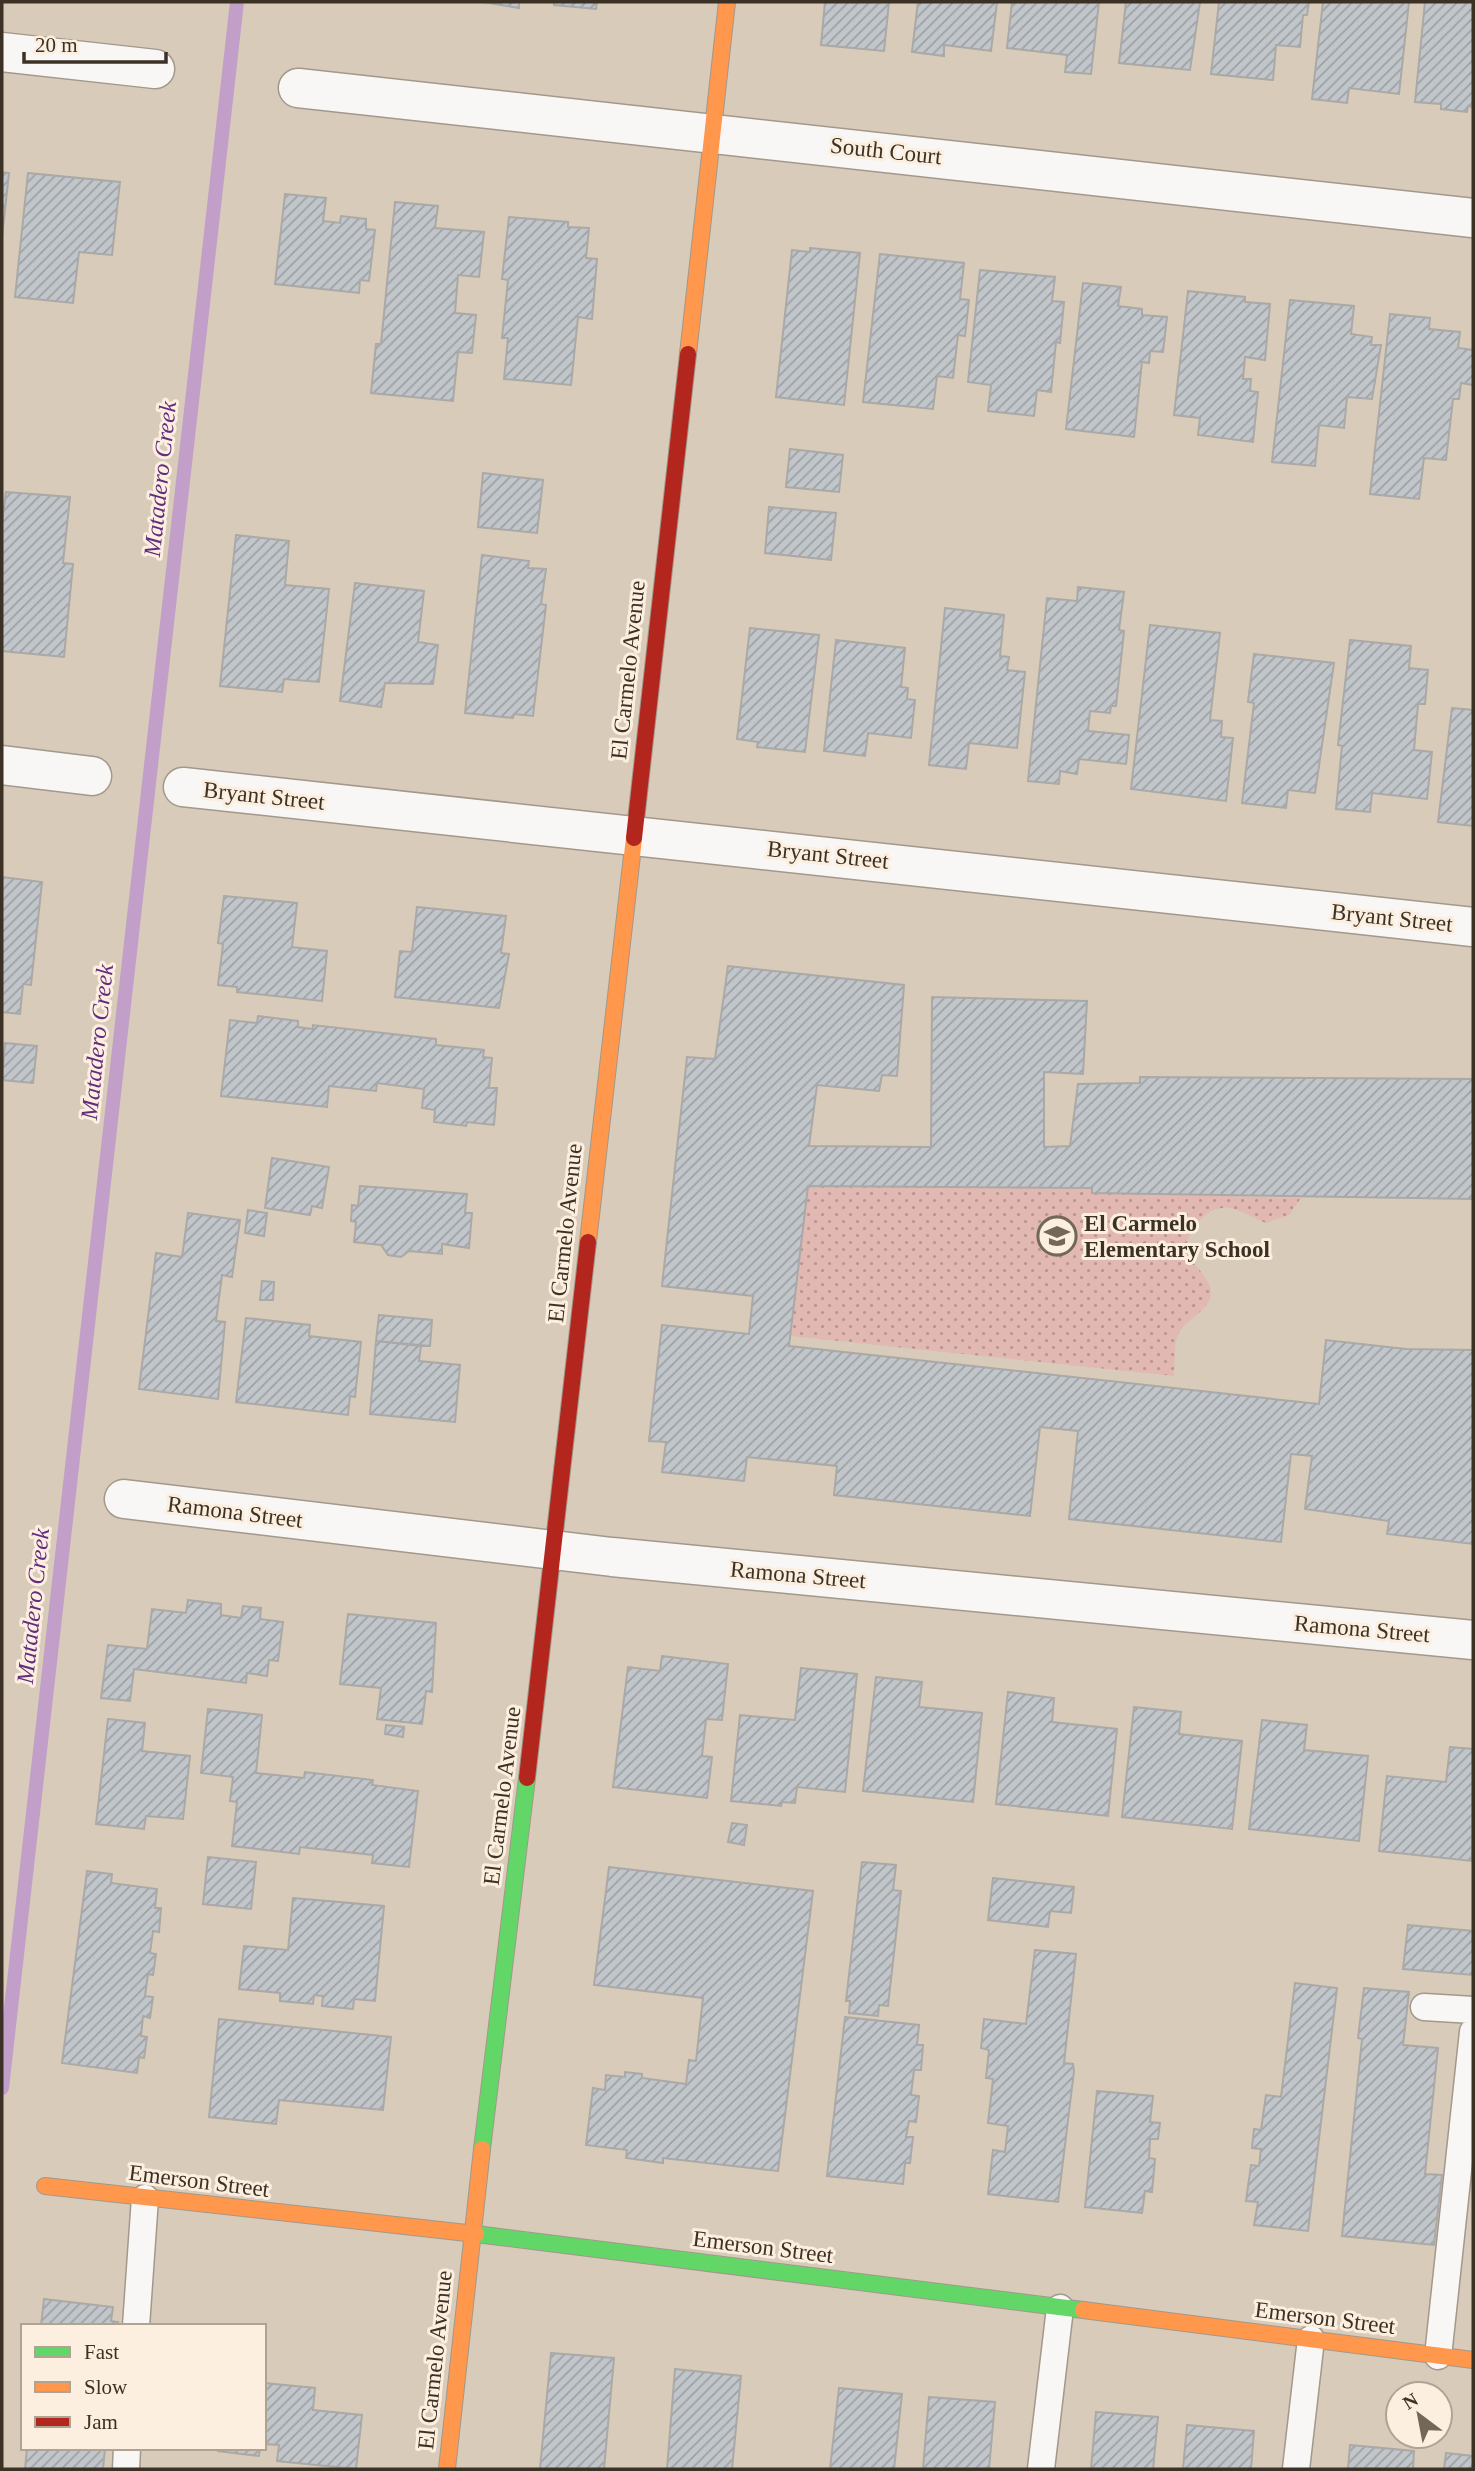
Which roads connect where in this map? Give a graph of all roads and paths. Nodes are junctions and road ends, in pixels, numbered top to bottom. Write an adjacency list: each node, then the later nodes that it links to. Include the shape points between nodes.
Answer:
1 (727, 2): 5 (street, El Carmelo Avenue)
2 (2, 52): 3 (street)
3 (155, 69)
4 (298, 88): 5 (street, South Court)
5 (713, 131): 6 (street, South Court); 10 (street, El Carmelo Avenue)
6 (1473, 218)
7 (2, 765): 8 (street)
8 (92, 776)
9 (183, 787): 10 (street, Bryant Street)
10 (632, 834): 11 (street, Bryant Street); 13 (street, El Carmelo Avenue)
11 (1473, 927)
12 (124, 1499): 13 (street, Ramona Street)
13 (554, 1551): 14 (street, Ramona Street); 20 (street, El Carmelo Avenue)
14 (1473, 1640)
15 (1424, 2007): 16 (lane)
16 (1473, 2010)
17 (1473, 2032): 24 (lane)
18 (45, 2186): 19 (street, Emerson Street)
19 (145, 2198): 20 (street, Emerson Street); 22 (lane)
20 (469, 2233): 21 (street, Emerson Street); 28 (street, El Carmelo Avenue)
21 (1060, 2308): 23 (street, Emerson Street); 29 (lane)
22 (136, 2324)
23 (1311, 2339): 24 (street, Emerson Street); 30 (lane)
24 (1438, 2356): 25 (street, Emerson Street)
25 (1473, 2360)
26 (127, 2450): 27 (lane)
27 (126, 2469)
28 (447, 2469)
29 (1041, 2469)
30 (1296, 2469)

